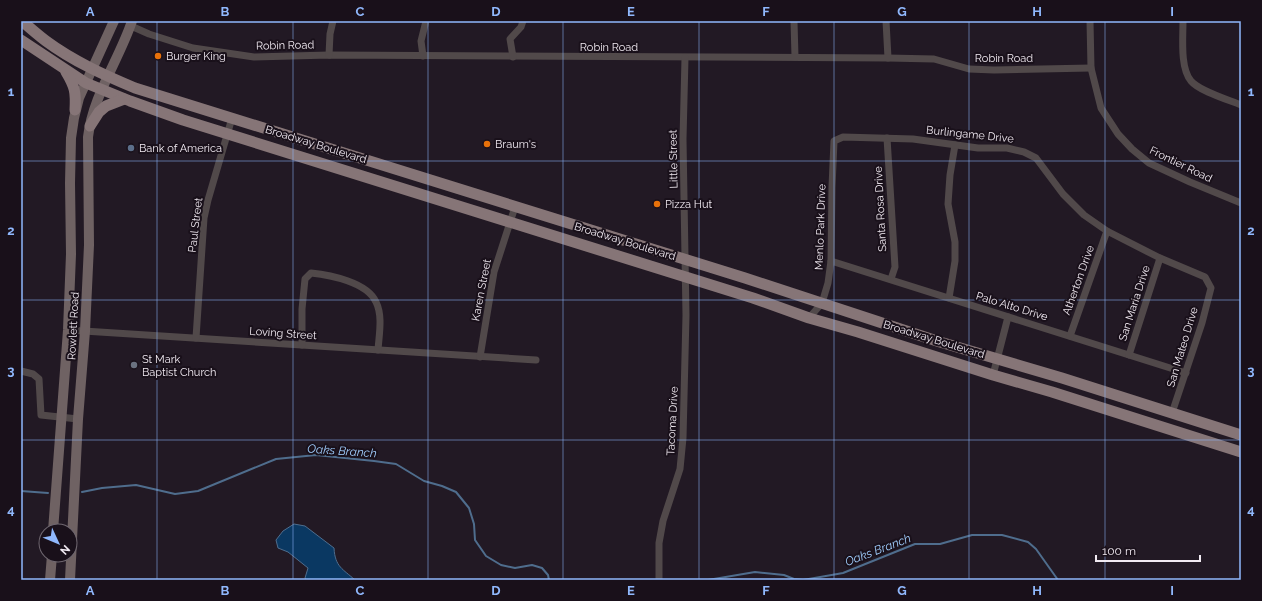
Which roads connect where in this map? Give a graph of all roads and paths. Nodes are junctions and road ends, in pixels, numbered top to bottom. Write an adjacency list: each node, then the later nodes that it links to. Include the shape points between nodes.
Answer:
1 (22, 21): 20 (main road, Broadway Boulevard, via 47,42)
2 (114, 21): 20 (main road, Rowlett Road)
3 (332, 21): 12 (street)
4 (426, 21): 13 (street, via 421,42)
5 (523, 21): 14 (street, via 510,39)
6 (794, 21): 15 (street)
7 (886, 21): 17 (street)
8 (1090, 21): 19 (street, Frontier Road)
9 (1183, 21): 25 (street, via 1184,69 1191,81 1199,88)
10 (132, 23): 12 (street, Robin Road, via 149,34 193,48 254,57); 21 (main road, Rowlett Road, via 121,53)
11 (21, 40): 18 (main road, Broadway Boulevard)
12 (329, 55): 13 (street, Robin Road)
13 (423, 56): 14 (street, Robin Road)
14 (513, 57): 16 (street, Robin Road)
15 (795, 57): 16 (street, Robin Road); 17 (street, Robin Road)
16 (685, 58): 42 (street, Little Street, via 683,139)
17 (888, 58): 19 (street, Robin Road, via 934,59 970,69)
18 (63, 68): 22 (main road, Broadway Boulevard); 26 (main road, via 74,85)
19 (1091, 68): 35 (street, Frontier Road, via 1101,108 1118,134 1132,149 1149,163)
20 (92, 69): 21 (main road, Broadway Boulevard); 22 (main road, Rowlett Road)
21 (108, 77): 23 (main road, Rowlett Road); 27 (main road, Broadway Boulevard)
22 (86, 82): 23 (main road, Broadway Boulevard); 26 (main road, Rowlett Road)
23 (102, 90): 24 (main road, Broadway Boulevard); 28 (main road, Rowlett Road)
24 (124, 99): 28 (main road, via 106,106); 29 (main road, Broadway Boulevard)
25 (1241, 105)
26 (75, 110): 38 (main road, Rowlett Road, via 71,138)
27 (232, 118): 29 (street, Paul Street); 33 (main road, Broadway Boulevard)
28 (90, 126): 39 (main road, Rowlett Road)
29 (228, 134): 34 (main road, Broadway Boulevard); 54 (street, Paul Street, via 204,218)
30 (844, 137): 31 (street, Burlingame Drive); 43 (street, Menlo Park Drive, via 834,141)
31 (887, 138): 32 (street, Burlingame Drive); 45 (street, Santa Rosa Drive, via 895,267)
32 (955, 145): 40 (street, Burlingame Drive, via 1008,148 1036,158 1068,199); 47 (street, via 948,204 955,248)
33 (331, 149): 34 (main road); 36 (main road, Broadway Boulevard)
34 (326, 164): 37 (main road, Broadway Boulevard)
35 (1241, 203)
36 (515, 207): 37 (street, Karen Street); 42 (main road, Broadway Boulevard)
37 (510, 222): 44 (main road, Broadway Boulevard); 58 (street, Karen Street, via 494,272)
38 (70, 223): 39 (main road); 51 (main road, Rowlett Road)
39 (88, 224): 52 (main road, Rowlett Road)
40 (1107, 231): 41 (street, Burlingame Drive); 53 (street, Atherton Drive)
41 (1160, 258): 46 (street, Burlingame Drive, via 1205,277); 57 (street, San Maria Drive)
42 (686, 260): 44 (street, Tacoma Drive); 48 (main road, Broadway Boulevard)
43 (831, 261): 45 (street, Palo Alto Drive); 48 (street, Menlo Park Drive)
44 (686, 278): 50 (main road, Broadway Boulevard); 73 (street, Tacoma Drive, via 683,438 680,469 660,536)
45 (891, 278): 47 (street, Palo Alto Drive)
46 (1211, 288): 62 (street, San Mateo Drive)
47 (949, 298): 49 (street, Palo Alto Drive)
48 (822, 303): 50 (street, Menlo Park Drive); 59 (main road, Broadway Boulevard)
49 (1008, 317): 53 (street, Palo Alto Drive); 59 (street)
50 (809, 318): 63 (main road, Broadway Boulevard)
51 (68, 330): 52 (street, Loving Street); 65 (main road, Rowlett Road)
52 (85, 331): 54 (street, Loving Street); 66 (main road, Rowlett Road)
53 (1070, 336): 57 (street, Palo Alto Drive)
54 (196, 338): 55 (street, Loving Street)
55 (302, 345): 56 (street, Loving Street); 56 (street, via 305,280 311,273 343,279 368,291 376,302 380,320)
56 (378, 350): 58 (street, Loving Street)
57 (1129, 355): 62 (street, Palo Alto Drive)
58 (480, 357): 60 (street, Loving Street)
59 (998, 359): 63 (street); 64 (main road, Broadway Boulevard)
60 (536, 360)
61 (21, 371): 65 (street, via 33,374 39,379 41,415)
62 (1186, 372): 64 (street, San Mateo Drive)
63 (993, 375): 68 (main road, Broadway Boulevard)
64 (1172, 413): 67 (main road, Broadway Boulevard)
65 (61, 417): 66 (street); 69 (main road, Rowlett Road)
66 (78, 419): 72 (main road, Rowlett Road)
67 (1241, 435)
68 (1241, 452)
69 (54, 523)
70 (51, 563): 71 (main road)
71 (50, 580)
72 (70, 580)
73 (659, 580)

